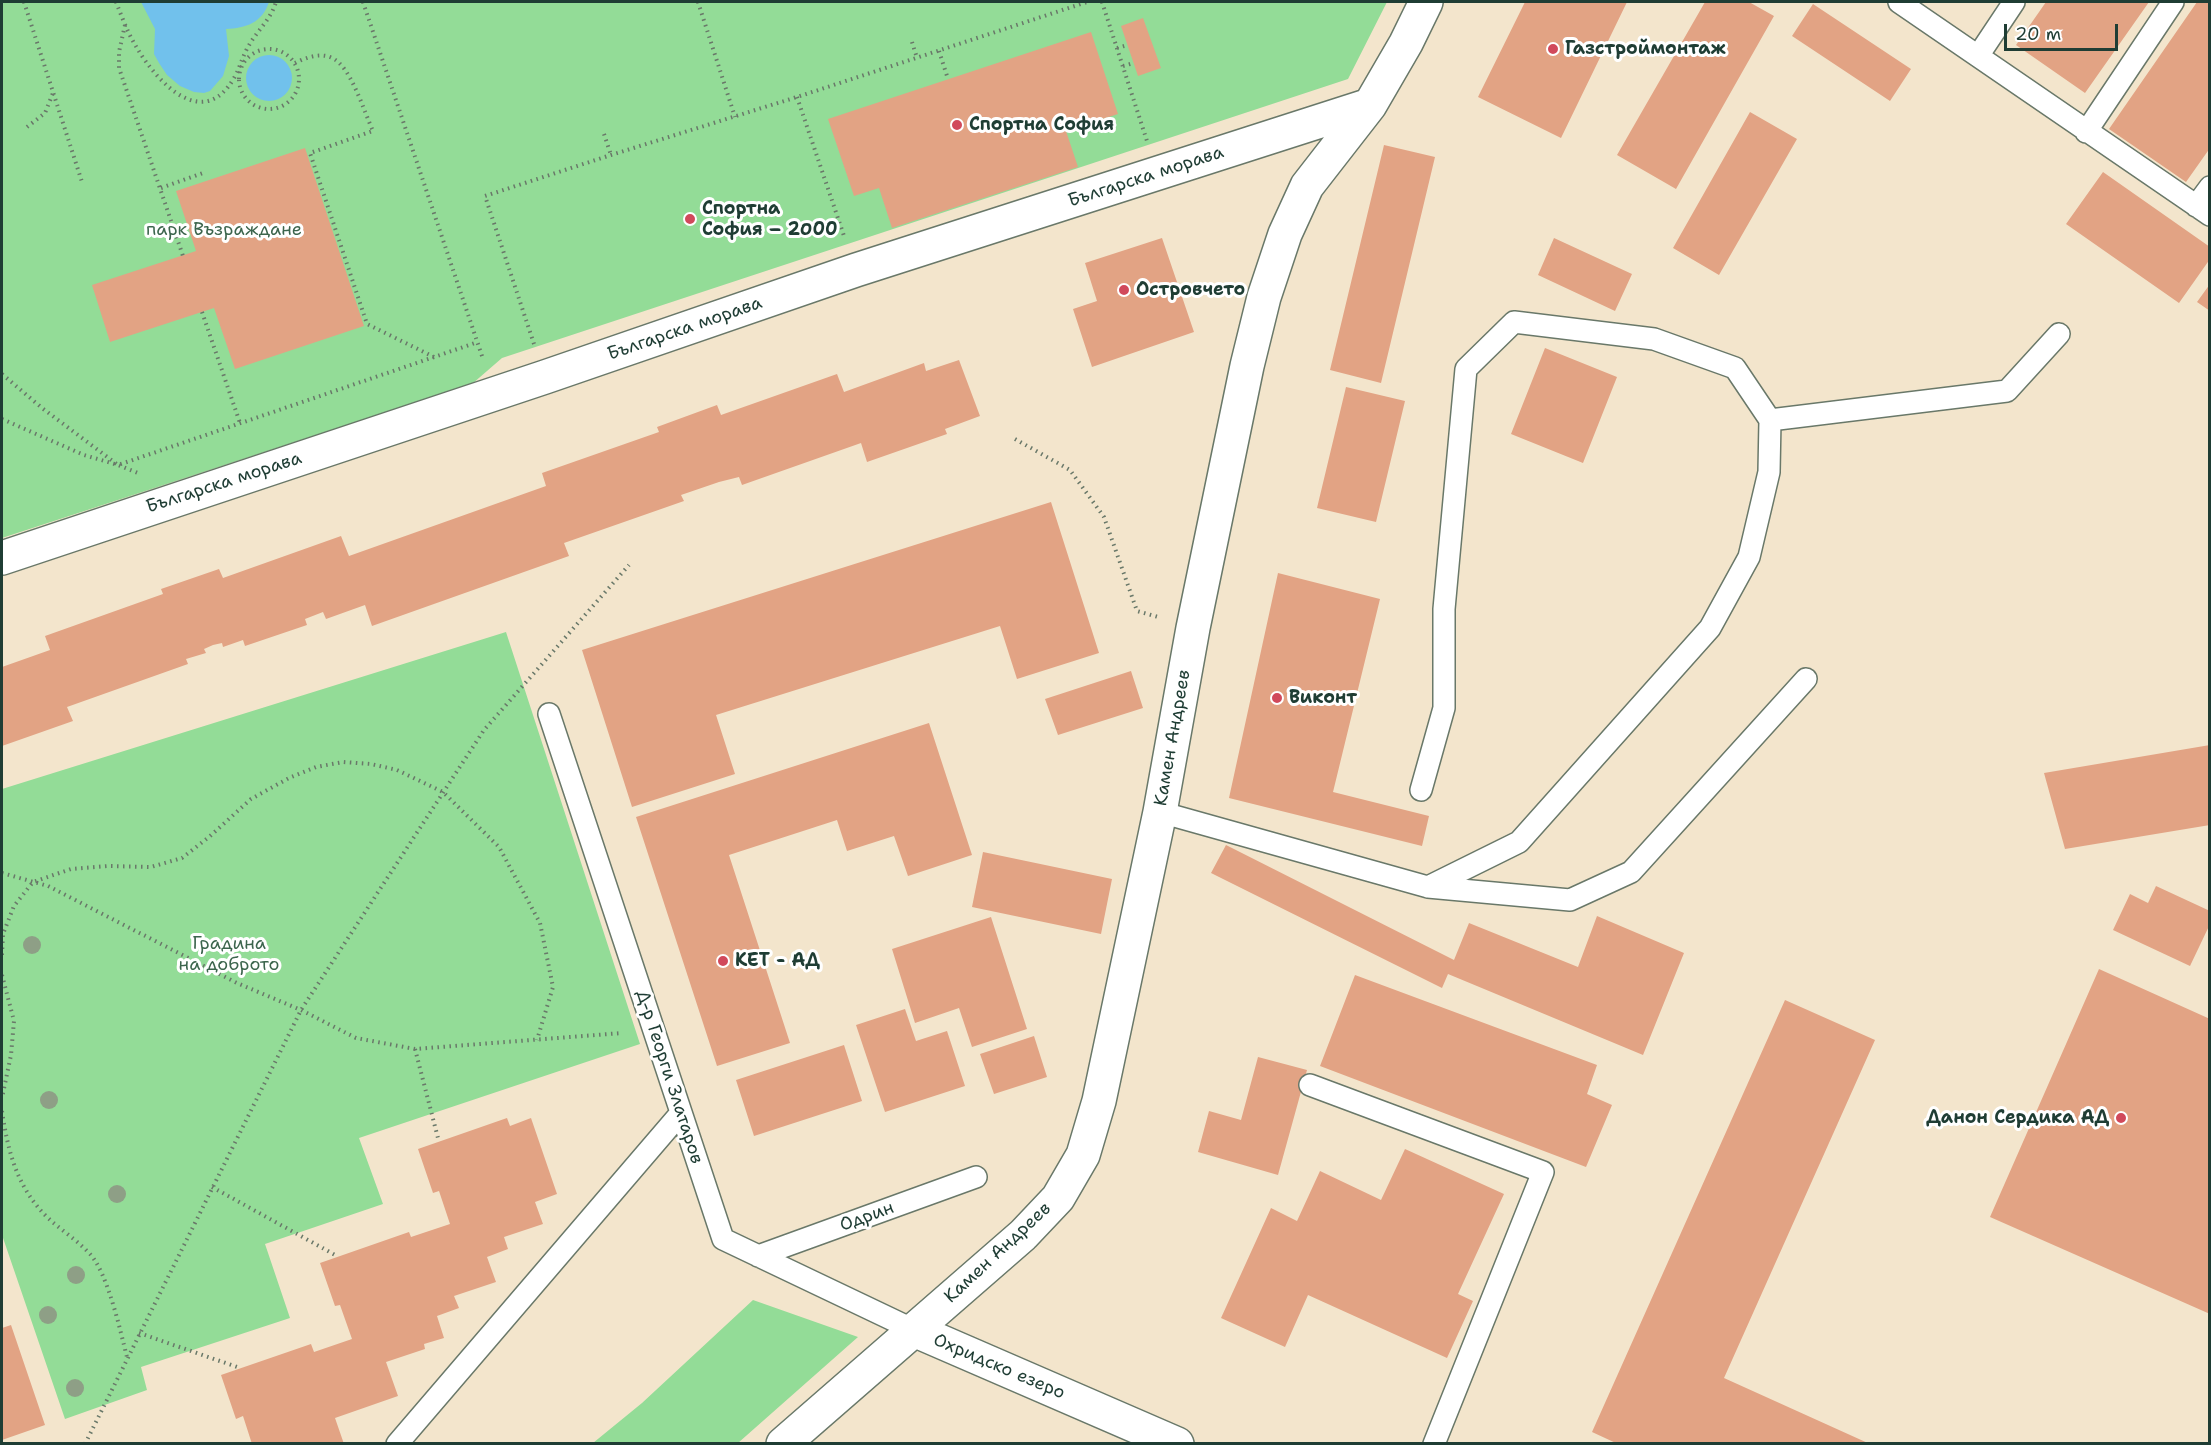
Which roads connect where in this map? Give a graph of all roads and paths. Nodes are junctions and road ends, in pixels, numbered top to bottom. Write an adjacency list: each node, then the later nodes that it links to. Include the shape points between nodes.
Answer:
1 (24, 2): 24 (path)
2 (116, 2): 12 (path)
3 (276, 2): 22 (path, via 250,42)
4 (363, 2): 43 (path)
5 (698, 2): 28 (path)
6 (1087, 2): 16 (path)
7 (1102, 2): 15 (path)
8 (1426, 2): 26 (street, Камен Андреев)
9 (1899, 2): 17 (lane)
10 (2014, 2): 17 (lane)
11 (2173, 2): 30 (lane)
12 (125, 23): 22 (path, via 158,79 177,95 196,102 210,101 224,92); 36 (path, via 118,52 119,68)
13 (912, 42): 18 (path)
14 (1128, 45): 15 (path)
15 (1117, 48): 21 (path)
16 (939, 51): 18 (path); 23 (path)
17 (1978, 56): 30 (lane)
18 (917, 58): 25 (path)
19 (295, 63): 22 (path, via 270,48 251,54); 22 (path, via 300,82 297,92 274,109 247,99 239,81); 44 (path, via 306,58 332,57 345,68 373,131 310,153 367,324)
20 (1134, 63): 21 (path)
21 (1123, 66): 27 (path)
22 (240, 67)
23 (948, 79)
24 (53, 91): 29 (path, via 45,113); 34 (path)
25 (797, 97): 28 (path); 37 (path)
26 (1370, 105): 46 (street, Българска морава, via 958,237); 55 (street, Камен Андреев, via 1307,186 1281,245 1247,366)
27 (1136, 108)
28 (735, 117): 32 (path)
29 (27, 127)
30 (2086, 132): 38 (lane)
31 (604, 134): 32 (path)
32 (611, 155): 42 (path, via 485,196)
33 (203, 173): 36 (path)
34 (82, 182)
35 (2210, 187): 38 (lane)
36 (161, 188): 39 (path)
37 (833, 202)
38 (2203, 211)
39 (183, 256)
40 (202, 312): 49 (path)
41 (2059, 334): 48 (lane, via 2007,391)
42 (531, 335)
43 (477, 342): 44 (path); 46 (path)
44 (434, 357): 49 (path)
45 (2, 374): 51 (path)
46 (494, 393): 52 (street, Българска морава)
47 (2, 419): 51 (path, via 84,455)
48 (1770, 420): 58 (lane, via 1735,368 1654,339 1514,322 1466,369 1444,609 1444,708); 63 (lane, via 1769,472 1749,557 1710,628 1519,842)
49 (240, 423): 51 (path)
50 (1015, 439): 55 (path, via 1070,470 1104,517 1137,611)
51 (118, 465): 52 (path)
52 (188, 496): 53 (street, Българска морава)
53 (2, 558)
54 (629, 565): 59 (path, via 484,730)
55 (1193, 628): 60 (street, Камен Андреев)
56 (1806, 679): 63 (lane, via 1631,872 1570,900)
57 (549, 714): 67 (lane, Д-р Георги Златаров)
58 (1421, 790)
59 (443, 792): 62 (path, via 397,770 371,764 343,762 316,767 251,799 182,858 151,867 71,869); 66 (path); 68 (path, via 499,847 540,924 553,987)
60 (1160, 812): 63 (lane); 79 (street, Камен Андреев, via 1099,1101 1083,1155 1058,1198 1023,1235)
61 (2, 873): 62 (path)
62 (33, 882): 64 (path, via 14,906 3,934); 66 (path, via 48,886 237,983)
63 (1428, 887)
64 (2, 955)
65 (2, 975): 71 (path, via 14,1021)
66 (301, 1010): 69 (path, via 356,1038); 76 (path)
67 (653, 1030): 68 (path); 73 (lane, Д-р Георги Златаров)
68 (537, 1040): 69 (path)
69 (415, 1049): 74 (path)
70 (1310, 1085): 87 (lane, via 1543,1172)
71 (2, 1098)
72 (2, 1111): 81 (path, via 8,1150 25,1190 47,1217 91,1255 114,1308)
73 (680, 1114): 77 (lane, Д-р Георги Златаров, via 723,1239); 85 (lane)
74 (439, 1142)
75 (976, 1177): 77 (lane, Одрин)
76 (212, 1187): 78 (path); 80 (path)
77 (758, 1256): 79 (lane, Д-р Георги Златаров)
78 (337, 1257)
79 (914, 1330): 83 (street, Охридско езеро); 86 (street, Охридско езеро)
80 (140, 1333): 81 (path); 82 (path)
81 (127, 1357): 84 (path)
82 (240, 1368)
83 (1165, 1441)
84 (85, 1443)
85 (397, 1443)
86 (783, 1443)
87 (1434, 1443)

